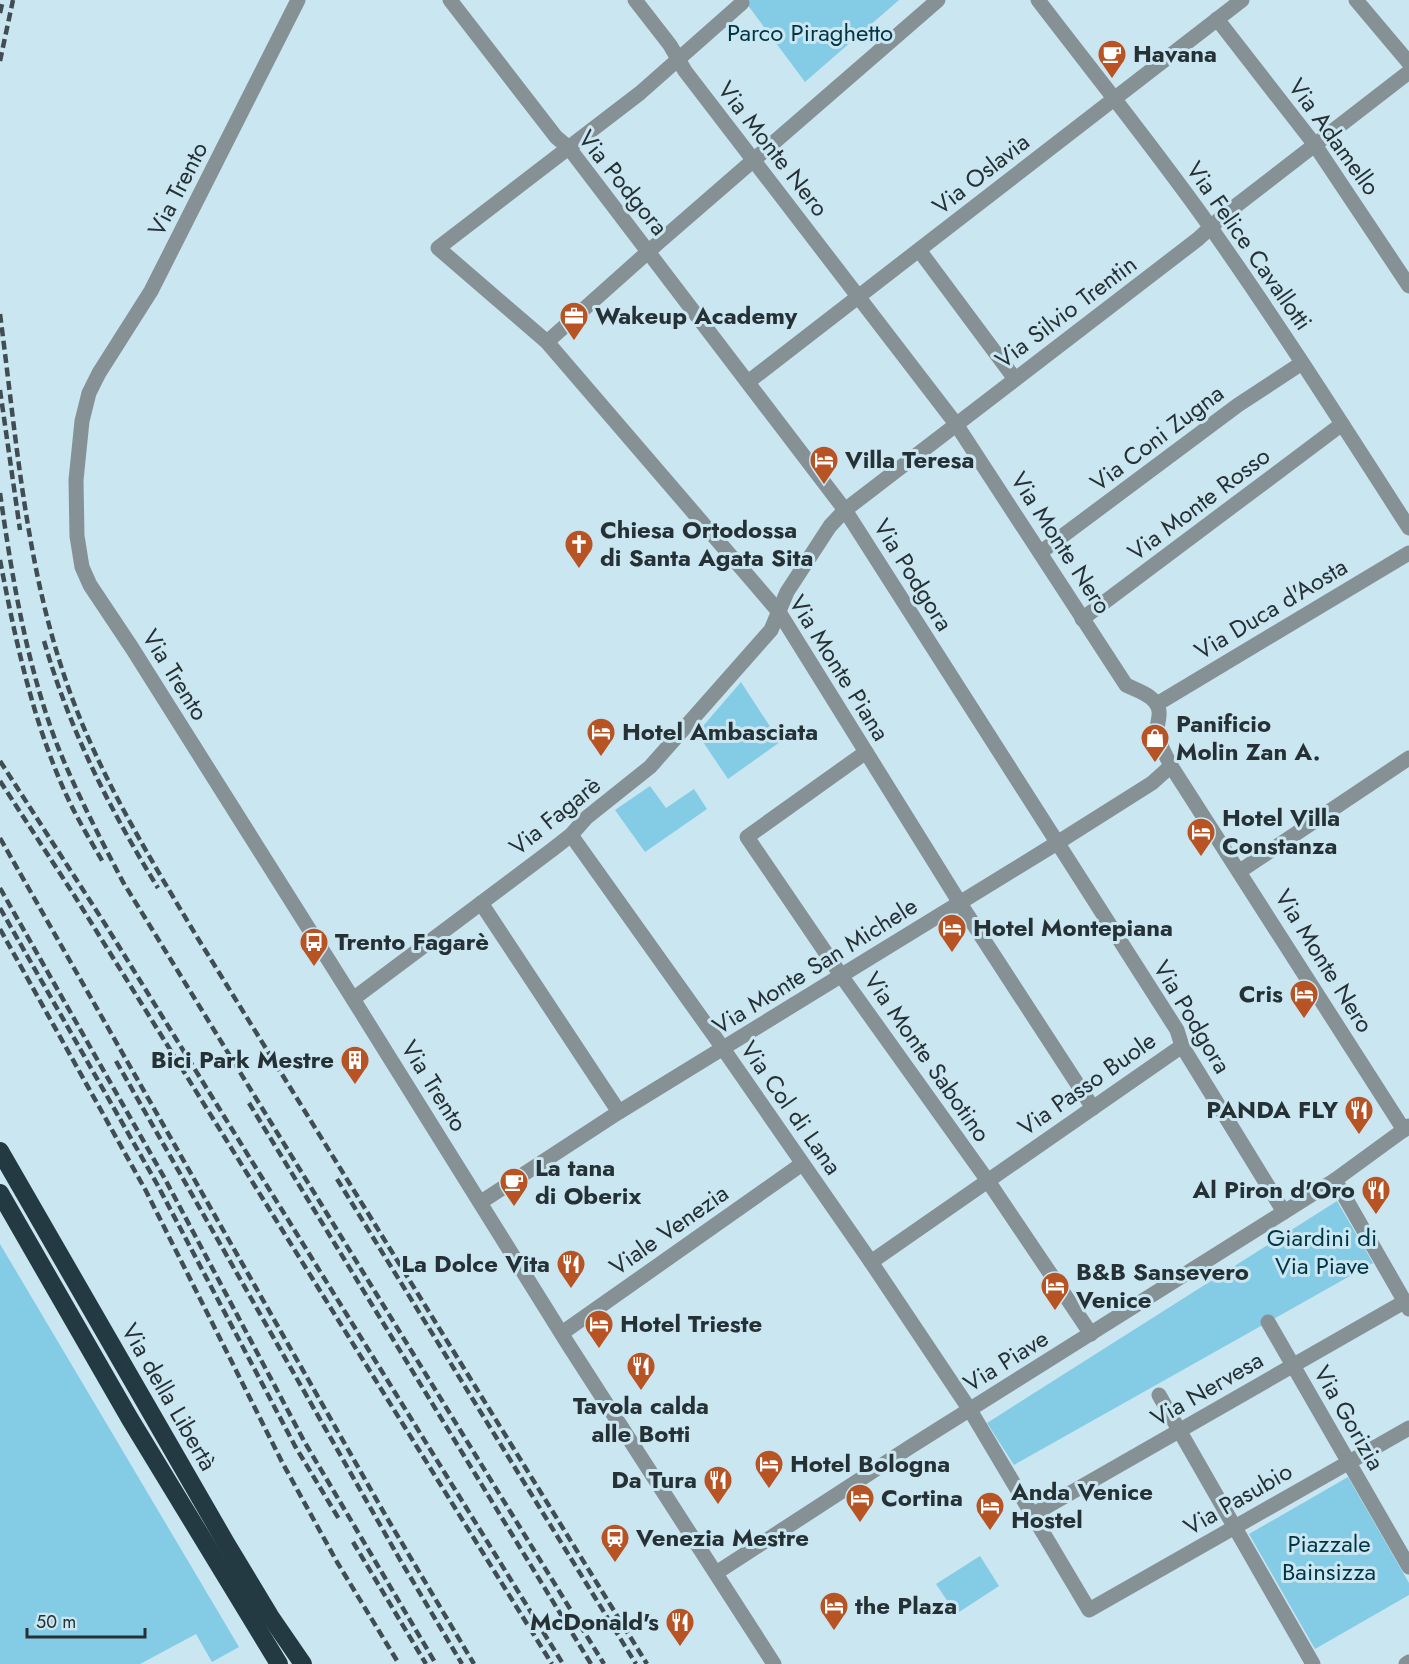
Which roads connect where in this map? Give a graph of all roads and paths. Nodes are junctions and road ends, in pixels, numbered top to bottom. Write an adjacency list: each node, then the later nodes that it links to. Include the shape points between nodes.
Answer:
1 (298, 0): 44 (street, Via Trento, via 151,291 89,393 79,448 76,525 82,567 90,585)
2 (450, 0): 15 (street, Via Podgora, via 556,137)
3 (634, 0): 10 (street, Via Monte Nero)
4 (938, 0): 16 (street)
5 (1038, 0): 13 (street, Via Felice Cavallotti)
6 (1242, 0): 9 (street, Via Oslavia)
7 (1356, 0): 11 (street)
8 (742, 3): 10 (street)
9 (1217, 19): 13 (street, Via Oslavia); 14 (street, Via Adamello)
10 (679, 60): 15 (street); 16 (street, Via Monte Nero)
11 (1409, 63)
12 (1409, 72): 14 (street, Via Silvio Trentin)
13 (1115, 99): 17 (street, Via Felice Cavallotti); 18 (street, Via Oslavia)
14 (1315, 145): 17 (street, Via Silvio Trentin); 20 (street, Via Adamello)
15 (569, 148): 19 (street, Via Podgora); 22 (street, Via Monte Piana, via 438,248)
16 (754, 160): 19 (street); 21 (street, Via Monte Nero)
17 (1210, 227): 23 (street, Via Felice Cavallotti); 24 (street, Via Silvio Trentin)
18 (919, 250): 21 (street, Via Oslavia); 24 (street)
19 (649, 251): 22 (street); 25 (street, Via Podgora)
20 (1409, 286)
21 (859, 296): 25 (street, Via Oslavia); 26 (street, Via Monte Nero)
22 (547, 342): 32 (street, Via Monte Piana)
23 (1302, 363): 27 (street, Via Felice Cavallotti); 30 (street, Via Coni Zugna, via 1238,405)
24 (1015, 379): 26 (street, Via Silvio Trentin)
25 (748, 382): 28 (street, Via Podgora)
26 (956, 424): 28 (street, Via Silvio Trentin); 30 (street, Via Monte Nero)
27 (1342, 424): 29 (street, Via Felice Cavallotti); 33 (street, Via Monte Rosso)
28 (845, 510): 32 (street, Via Silvio Trentin, via 793,582); 39 (street, Via Podgora)
29 (1409, 528)
30 (1041, 552): 33 (street, Via Monte Nero)
31 (1409, 553): 34 (street, Via Duca d'Aosta)
32 (779, 612): 35 (street, Via Monte Piana); 38 (street, Via Fagarè, via 771,630 650,767 586,818)
33 (1082, 619): 34 (street, Via Monte Nero, via 1126,685)
34 (1157, 704): 37 (street, Via Monte Nero, via 1159,739)
35 (866, 752): 42 (street, Via Monte Piana); 43 (street, Via Monte Sabotino, via 747,837)
36 (1409, 758): 40 (street)
37 (1171, 766): 39 (street, Via Monte San Michele, via 1152,783); 40 (street, Via Monte Nero)
38 (571, 835): 41 (street, Via Fagarè); 46 (street, Via Col di Lana)
39 (1051, 847): 42 (street, Via Monte San Michele); 45 (street, Via Podgora, via 1176,1030)
40 (1240, 871): 49 (street, Via Monte Nero)
41 (481, 903): 44 (street, Via Fagarè); 48 (street)
42 (960, 903): 43 (street, Via Monte San Michele); 47 (street, Via Monte Piana)
43 (842, 976): 46 (street, Via Monte San Michele); 53 (street, Via Monte Sabotino)
44 (353, 999): 55 (street, Via Trento)
45 (1182, 1046): 47 (street, Via Passo Buole); 56 (street, Via Podgora)
46 (727, 1055): 48 (street, Via Monte San Michele); 51 (street, Via Col di Lana)
47 (1093, 1108): 53 (street, Via Passo Buole)
48 (619, 1112): 55 (street, Via Monte San Michele)
49 (1407, 1128): 52 (street, Via Piave)
50 (0, 1150): 74 (highway, Via della Libertà, via 214,1522)
51 (802, 1164): 57 (street, Via Col di Lana); 60 (street, Viale Venezia)
52 (1335, 1180): 56 (street, Via Piave); 58 (street)
53 (988, 1181): 57 (street, Via Passo Buole); 61 (street, Via Monte Sabotino)
54 (0, 1193): 73 (highway, Via della Libertà, via 130,1419)
55 (481, 1202): 60 (street, Via Trento)
56 (1284, 1212): 61 (street, Via Piave)
57 (871, 1262): 64 (street, Via Col di Lana)
58 (1405, 1297): 62 (street, Via Nervesa)
59 (1268, 1322): 62 (street, Via Gorizia)
60 (562, 1333): 71 (street, Via Trento)
61 (1091, 1334): 64 (street, Via Piave)
62 (1293, 1366): 66 (street, Via Nervesa); 67 (street, Via Gorizia)
63 (1159, 1395): 66 (street)
64 (970, 1410): 68 (street, Via Col di Lana); 71 (street, Via Piave)
65 (1409, 1428): 67 (street, Via Pasubio)
66 (1179, 1431): 68 (street, Via Nervesa); 69 (street)
67 (1348, 1462): 69 (street, Via Pasubio); 70 (street, Via Gorizia)
68 (1032, 1515): 72 (street, Via Col di Lana)
69 (1234, 1527): 72 (street, Via Pasubio); 76 (street)
70 (1409, 1568)
71 (716, 1573): 75 (street, Via Trento)
72 (1089, 1610)
73 (279, 1664)
74 (301, 1664)
75 (774, 1664)
76 (1313, 1664)

